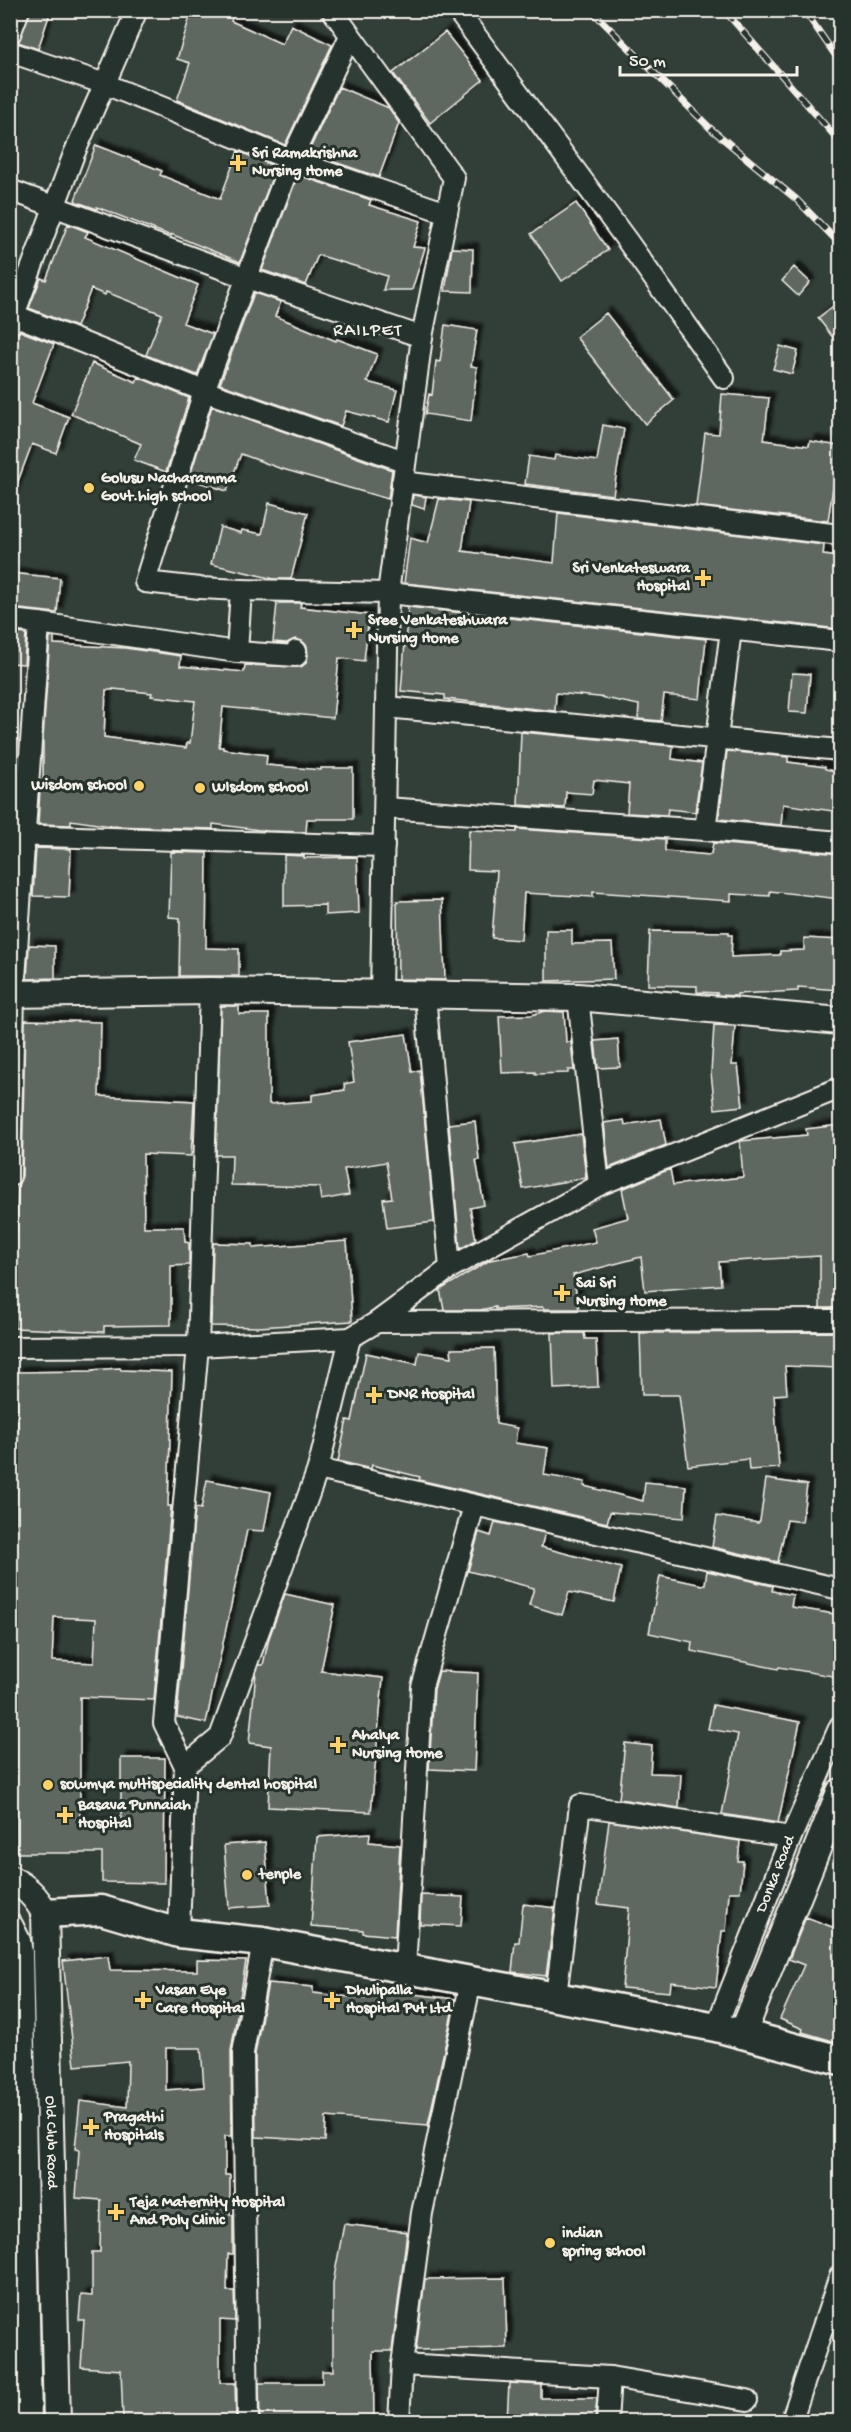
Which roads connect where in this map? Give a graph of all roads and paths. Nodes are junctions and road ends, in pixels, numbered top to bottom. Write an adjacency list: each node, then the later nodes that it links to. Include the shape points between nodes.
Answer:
1 (19, 10): 5 (street)
2 (137, 10): 8 (street)
3 (332, 10): 6 (street)
4 (457, 10): 16 (street)
5 (10, 34)
6 (350, 36): 9 (street); 12 (street, via 454,177)
7 (10, 52): 8 (street)
8 (105, 84): 9 (street); 11 (street)
9 (291, 160): 12 (street); 13 (street)
10 (10, 190): 11 (street)
11 (54, 207): 13 (street); 14 (street)
12 (447, 213): 15 (street)
13 (247, 278): 15 (street); 17 (street)
14 (12, 318): 17 (street)
15 (422, 337): 18 (street)
16 (724, 378)
17 (204, 391): 18 (street); 21 (street, via 145,582)
18 (405, 461): 19 (street)
19 (402, 482): 20 (street); 22 (street)
20 (840, 535)
21 (242, 590): 22 (street); 28 (street)
22 (387, 593): 25 (street); 29 (street)
23 (10, 620): 24 (street)
24 (39, 623): 28 (street); 34 (street)
25 (731, 630): 26 (street); 30 (street)
26 (840, 641)
27 (296, 651): 28 (street, via 296,657)
28 (237, 652)
29 (386, 707): 30 (street); 32 (street)
30 (715, 739): 31 (street); 33 (street)
31 (840, 750)
32 (384, 808): 33 (street); 36 (street)
33 (705, 830): 35 (street)
34 (18, 835): 36 (street); 38 (street)
35 (840, 842)
36 (384, 846): 39 (street)
37 (210, 991): 38 (street); 39 (street); 50 (street)
38 (12, 994): 44 (street)
39 (381, 994): 40 (street)
40 (425, 996): 41 (street); 46 (street)
41 (578, 997): 42 (street); 45 (street)
42 (840, 1021)
43 (840, 1088): 45 (street)
44 (10, 1176)
45 (599, 1185): 46 (street)
46 (450, 1268): 48 (street)
47 (840, 1320): 48 (street)
48 (377, 1322): 49 (street)
49 (350, 1338): 50 (street); 52 (street)
50 (198, 1346): 51 (street); 56 (street, via 164,1722)
51 (10, 1347)
52 (318, 1469): 53 (street); 56 (street, via 220,1737)
53 (474, 1506): 54 (street); 64 (street, via 422,1687)
54 (840, 1589)
55 (840, 1726): 58 (street, Donka Road)
56 (184, 1766): 62 (street)
57 (840, 1792): 67 (street, Donka Road)
58 (791, 1837): 66 (street, via 580,1805); 67 (street, Donka Road)
59 (10, 1879): 60 (street, via 37,1897)
60 (45, 1913): 62 (main road, via 101,1910); 74 (street, Old Club Road)
61 (10, 1927): 73 (street, Old Club Road, via 19,1953)
62 (178, 1933): 63 (main road)
63 (263, 1942): 64 (main road); 75 (street, via 243,2053)
64 (405, 1968): 65 (main road)
65 (471, 1981): 66 (main road); 70 (street, via 422,2213)
66 (556, 1996): 67 (main road)
67 (729, 2031): 68 (main road)
68 (840, 2061)
69 (840, 2276): 78 (street)
70 (402, 2365): 71 (street); 76 (street)
71 (610, 2376): 72 (street); 77 (street)
72 (747, 2400)
73 (28, 2421)
74 (57, 2421)
75 (248, 2421)
76 (399, 2421)
77 (607, 2421)
78 (791, 2421)

